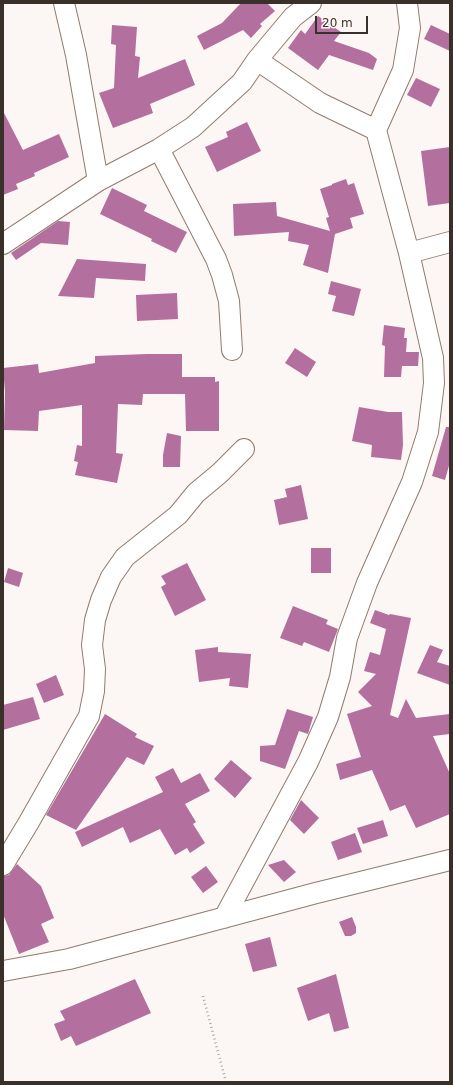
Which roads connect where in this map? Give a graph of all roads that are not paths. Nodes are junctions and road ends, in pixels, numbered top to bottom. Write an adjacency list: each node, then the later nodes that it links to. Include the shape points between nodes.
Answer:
1 (64, 3): 7 (street, via 76,55)
2 (311, 3): 4 (street, via 293,17)
3 (407, 3): 5 (street, via 410,28 403,70)
4 (257, 60): 5 (street, via 320,103); 6 (street, via 242,82 193,127)
5 (376, 130): 10 (street)
6 (159, 149): 7 (street); 11 (street, via 222,275 229,301)
7 (98, 181): 9 (street)
8 (450, 242): 10 (street)
9 (3, 244)
10 (409, 253): 15 (street, via 433,358 434,383 428,432 412,482 367,583 348,638 328,717 308,762)
11 (232, 350)
12 (244, 449): 14 (street, via 220,474 196,493 178,515 125,557 110,577 95,620 92,645 94,690 89,716)
13 (450, 860): 15 (street)
14 (3, 865)
15 (224, 918): 16 (street, via 68,959)
16 (3, 971)

